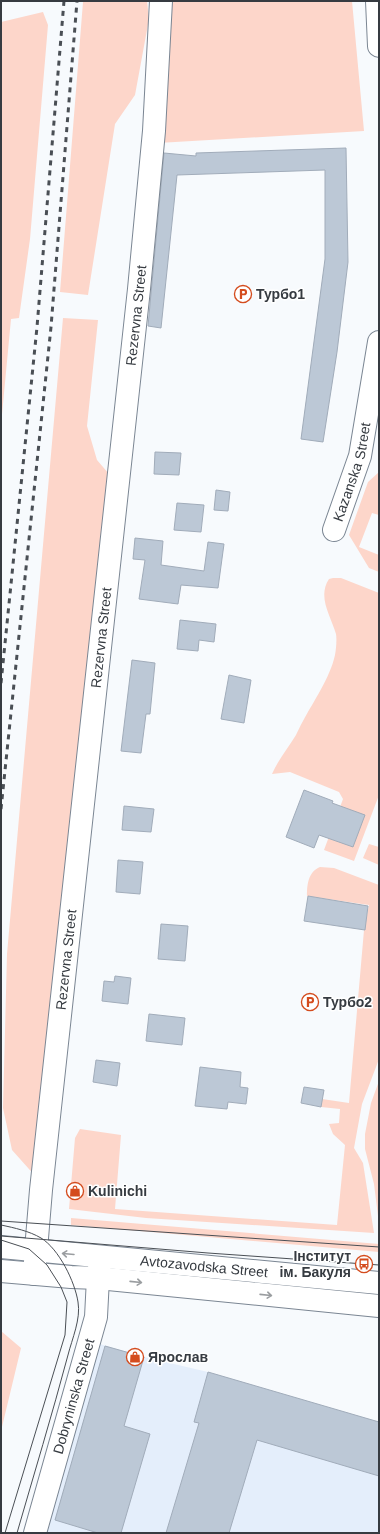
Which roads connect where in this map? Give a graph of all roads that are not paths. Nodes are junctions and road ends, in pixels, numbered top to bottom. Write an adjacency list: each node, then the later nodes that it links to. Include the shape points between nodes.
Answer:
1 (161, 1): 7 (street, Rezervna Street, via 154,131 139,289)
2 (377, 1): 3 (street)
3 (379, 46)
4 (379, 342): 5 (street, Kazanska Street, via 360,456)
5 (334, 530)
6 (1, 1247): 7 (street, Avtozavodska Street)
7 (33, 1250): 8 (street, Avtozavodska Street, one-way to 7); 10 (street, Rezervna Street)
8 (99, 1268): 10 (street, Avtozavodska Street); 11 (street, Avtozavodska Street); 12 (street, Avtozavodska Street, one-way to 12); 13 (street, Dobryninska Street, via 96,1317)
9 (1, 1271): 10 (street, Avtozavodska Street)
10 (34, 1274)
11 (379, 1283)
12 (379, 1306)
13 (36, 1533)

